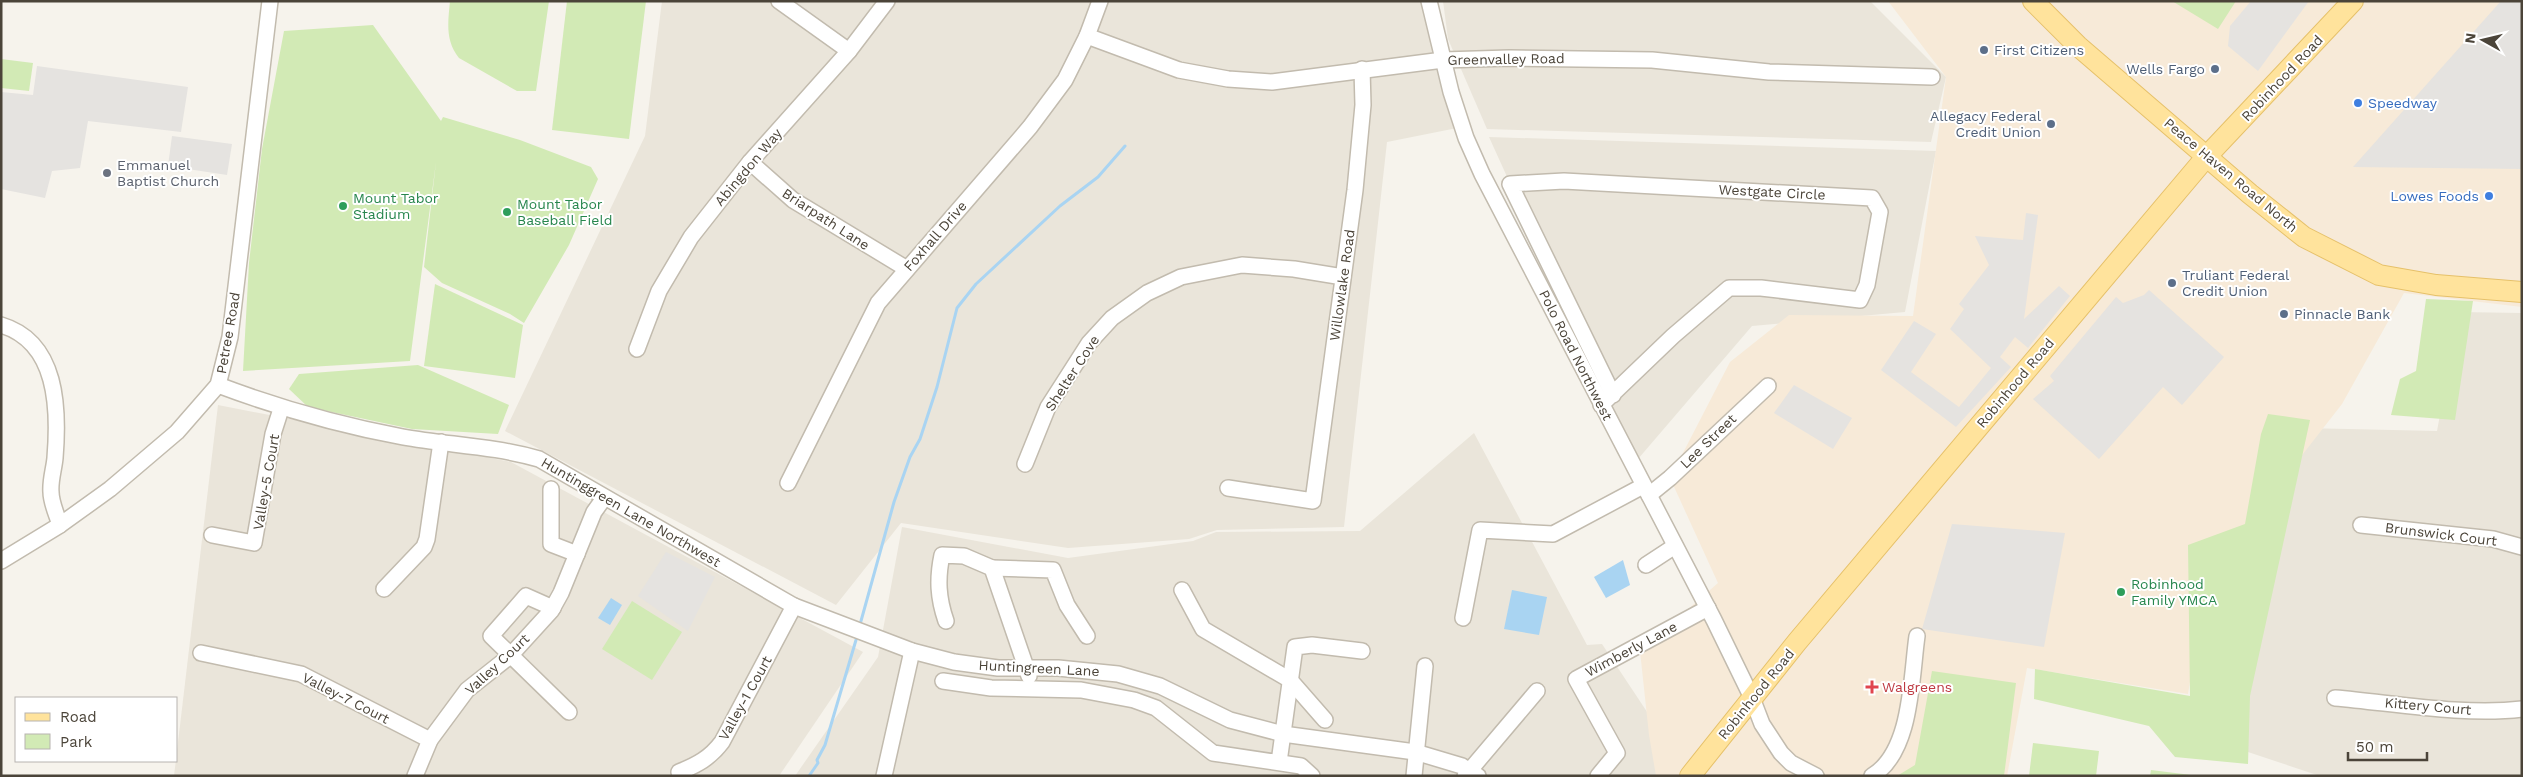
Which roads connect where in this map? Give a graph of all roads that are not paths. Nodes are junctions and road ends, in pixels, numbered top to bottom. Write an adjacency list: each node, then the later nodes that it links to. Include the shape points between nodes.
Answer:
1 (270, 1): 22 (street, Petree Road, via 230,337)
2 (779, 1): 9 (street)
3 (887, 1): 9 (street, Abingdon Way)
4 (1100, 1): 8 (street, Foxhall Drive)
5 (1429, 1): 10 (street, Polo Road Northwest)
6 (2033, 1): 13 (main road, Peace Haven Road North, via 2078,46)
7 (2353, 1): 13 (main road, Robinhood Road)
8 (1087, 36): 11 (street, Greenvalley Road, via 1179,70 1228,79 1272,82); 17 (street, Foxhall Drive, via 1065,80 1030,127)
9 (849, 50): 14 (street, Abingdon Way)
10 (1443, 60): 11 (street, Greenvalley Road); 12 (street, Greenvalley Road, via 1652,60 1769,72); 16 (street, Polo Road Northwest, via 1462,127)
11 (1362, 69): 18 (street, Willowlake Road, via 1363,105)
12 (1932, 77)
13 (2207, 156): 19 (main road, Peace Haven Road North, via 2304,236 2379,275 2436,285); 62 (main road, Robinhood Road)
14 (750, 162): 17 (street, Briarpath Lane, via 793,200); 21 (street, Abingdon Way, via 691,237 659,290)
15 (1510, 184): 16 (street); 24 (street); 24 (street, Westgate Circle, via 1564,181 1872,198 1880,212 1867,285 1860,300 1761,288 1729,288 1672,336)
16 (1492, 194): 24 (street, Polo Road Northwest)
17 (907, 269): 28 (street, Foxhall Drive, via 878,302)
18 (1343, 277): 27 (street, Shelter Cove, via 1242,265 1181,276 1147,293 1112,318 1089,343 1048,407); 29 (street, Willowlake Road, via 1313,501)
19 (2522, 292)
20 (1, 325): 34 (street, via 23,335 33,344 52,379 56,430 50,492)
21 (637, 349)
22 (218, 385): 25 (street, Huntinggreen Lane Northwest); 34 (street, Petree Road, via 150,457)
23 (1768, 386): 31 (street, Lee Street, via 1670,478)
24 (1607, 400): 31 (street, Polo Road Northwest)
25 (281, 409): 26 (street, Huntinggreen Lane Northwest); 35 (street, Valley-5 Court, via 273,434 254,543)
26 (441, 442): 32 (street, Huntinggreen Lane Northwest, via 491,448 539,459); 42 (street, via 424,547)
27 (1025, 464)
28 (788, 483)
29 (1228, 488)
30 (551, 489): 38 (street, via 551,544)
31 (1646, 491): 36 (street, Polo Road Northwest); 47 (street, Lee Street, via 1553,534 1480,530)
32 (604, 498): 38 (street, Valley Court, via 594,512); 44 (street, Huntinggreen Lane Northwest)
33 (2361, 524): 37 (street, Brunswick Court, via 2493,539)
34 (60, 525): 39 (street, Petree Road)
35 (212, 535)
36 (1675, 546): 40 (street); 46 (street, Polo Road Northwest)
37 (2522, 547)
38 (577, 554): 45 (street, Valley Court)
39 (1, 561)
40 (1646, 565)
41 (992, 568): 48 (street, via 964,556 942,555 939,593); 50 (street, via 1053,570 1067,605); 57 (street)
42 (384, 589)
43 (1182, 590): 58 (street, via 1203,629)
44 (794, 606): 49 (street, Huntinggreen Lane Northwest); 71 (street, Valley-1 Court, via 722,742 701,763)
45 (553, 608): 55 (street, Valley Court); 55 (street, via 526,596 492,636)
46 (1708, 608): 62 (street, Polo Road Northwest); 77 (street, Wimberly Lane, via 1576,679 1617,753)
47 (1463, 618)
48 (946, 621)
49 (858, 630): 52 (street, Huntingreen Lane)
50 (1088, 636)
51 (1917, 636): 80 (street, via 1900,743 1888,764)
52 (912, 651): 57 (street, Huntingreen Lane, via 954,662); 74 (street)
53 (1362, 651): 58 (street, via 1312,645 1295,647)
54 (201, 653): 68 (street, Valley-7 Court, via 301,674)
55 (510, 656): 65 (street); 68 (street, Valley Court, via 468,690)
56 (1425, 666): 69 (street)
57 (1026, 669): 60 (street); 67 (street, Huntingreen Lane, via 1066,668 1118,674 1160,686 1230,720)
58 (1290, 680): 66 (street); 67 (street)
59 (943, 682): 60 (street)
60 (1034, 689): 70 (street, via 1081,690 1134,700 1156,708 1213,753)
61 (1537, 691): 72 (street)
62 (1752, 698): 78 (main road, Robinhood Road); 79 (street, Polo Road Northwest, via 1762,724 1781,753 1799,768)
63 (2335, 698): 64 (street, Kittery Court, via 2459,709)
64 (2522, 709)
65 (569, 712)
66 (1325, 720)
67 (1283, 734): 69 (street, Huntingreen Lane); 70 (street)
68 (430, 740): 73 (street, Valley Court)
69 (1415, 752): 72 (street, Huntingreen Lane); 76 (street)
70 (1279, 762): 75 (street, via 1301,766)
71 (679, 772)
72 (1471, 774)
73 (415, 776)
74 (884, 776)
75 (1312, 776)
76 (1414, 776)
77 (1598, 776)
78 (1690, 776)
79 (1816, 776)
80 (1872, 776)

